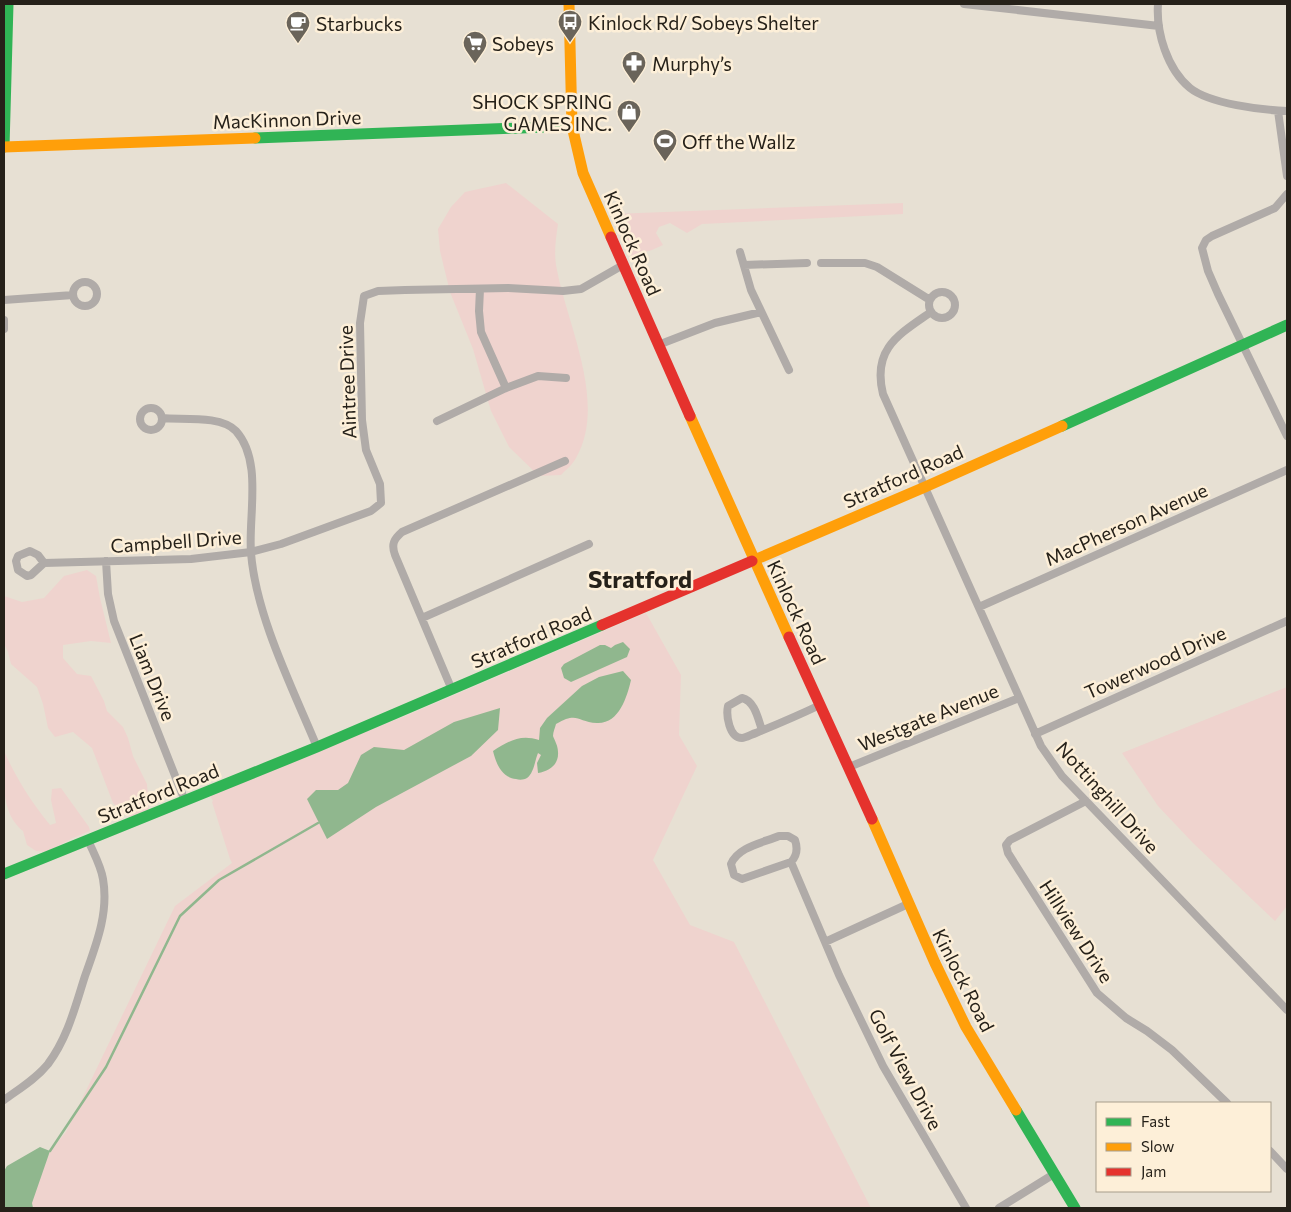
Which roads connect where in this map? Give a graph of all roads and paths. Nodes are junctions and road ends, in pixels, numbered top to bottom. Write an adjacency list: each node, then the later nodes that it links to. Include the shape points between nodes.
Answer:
1 (8, 4): 9 (street)
2 (569, 4): 8 (street, Kinlock Road)
3 (964, 4): 5 (street)
4 (1158, 4): 5 (street)
5 (1158, 26): 6 (street, via 1172,64 1190,88 1202,96)
6 (1278, 111): 7 (street); 10 (street)
7 (1287, 111)
8 (572, 126): 9 (street, MacKinnon Drive); 15 (street, Kinlock Road, via 583,172)
9 (4, 147)
10 (1287, 176)
11 (1287, 194): 26 (street, via 1275,208 1212,236 1202,248 1208,271)
12 (740, 252): 16 (street)
13 (807, 263): 16 (street)
14 (821, 264): 20 (street, via 865,263)
15 (623, 265): 17 (street, via 581,289); 27 (street, Kinlock Road)
16 (744, 265): 21 (street)
17 (480, 288): 30 (street, via 478,311 481,332); 37 (street, Aintree Drive, via 378,291 364,296 360,323 362,420 366,450)
18 (73, 295): 19 (street)
19 (4, 300)
20 (930, 300): 22 (street); 22 (street, via 936,293 944,292 951,296 954,304 946,317 938,317)
21 (761, 312): 27 (street, via 715,323); 28 (street)
22 (932, 312): 36 (street, Nottinghill Drive, via 897,336 886,349 880,365 883,394)
23 (4, 320): 25 (street)
24 (1287, 325): 26 (street, Stratford Road)
25 (4, 329)
26 (1242, 344): 33 (street); 36 (street, Stratford Road)
27 (658, 345): 40 (street, Kinlock Road)
28 (789, 370)
29 (566, 378): 30 (street, via 538,376)
30 (506, 388): 32 (street)
31 (162, 418): 39 (street, via 209,419 234,429 245,444 252,469)
32 (437, 421)
33 (1287, 436)
34 (565, 461): 44 (street, via 397,536 392,548)
35 (1287, 470): 43 (street, MacPherson Avenue)
36 (925, 486): 40 (street, Stratford Road); 43 (street, Nottinghill Drive)
37 (381, 494): 39 (street, Campbell Drive, via 380,503 370,511)
38 (589, 544): 44 (street)
39 (251, 552): 41 (street, Campbell Drive, via 191,559); 51 (street, via 254,579 265,619)
40 (753, 560): 46 (street, Stratford Road); 48 (street, Kinlock Road)
41 (106, 561): 42 (street, Campbell Drive); 53 (street, Liam Drive, via 114,621)
42 (44, 563)
43 (979, 607): 47 (street, Nottinghill Drive)
44 (422, 618): 46 (street)
45 (1287, 621): 50 (street, Towerwood Drive)
46 (452, 690): 51 (street, Stratford Road)
47 (1019, 698): 50 (street, Nottinghill Drive); 52 (street, Westgate Avenue)
48 (820, 705): 49 (street); 52 (street, Kinlock Road)
49 (762, 730): 49 (street, via 742,738 737,736 727,719 728,706 742,698 748,699)
50 (1035, 734): 54 (street, Nottinghill Drive, via 1050,761)
51 (317, 748): 53 (street, Stratford Road)
52 (848, 767): 58 (street, Kinlock Road)
53 (185, 801): 55 (street, Stratford Road)
54 (1086, 801): 60 (street, Nottinghill Drive); 62 (street, Hillview Drive, via 1010,840 1006,845 1008,853 1098,993 1126,1018 1172,1050)
55 (88, 840): 57 (street, Stratford Road); 61 (street, via 103,878 104,911 97,944 61,1045 33,1080)
56 (791, 862): 56 (street, via 795,858 795,840 779,836 740,852 731,864 734,876 742,879); 59 (street, Golf View Drive)
57 (4, 874)
58 (908, 904): 59 (street); 65 (street, Kinlock Road, via 966,1027)
59 (825, 942): 66 (street, Golf View Drive, via 882,1066)
60 (1287, 1010)
61 (4, 1100)
62 (1226, 1102)
63 (1271, 1152): 64 (street)
64 (1287, 1169)
65 (1054, 1174): 67 (street); 68 (street, Kinlock Road)
66 (966, 1208)
67 (999, 1208)
68 (1075, 1208)

